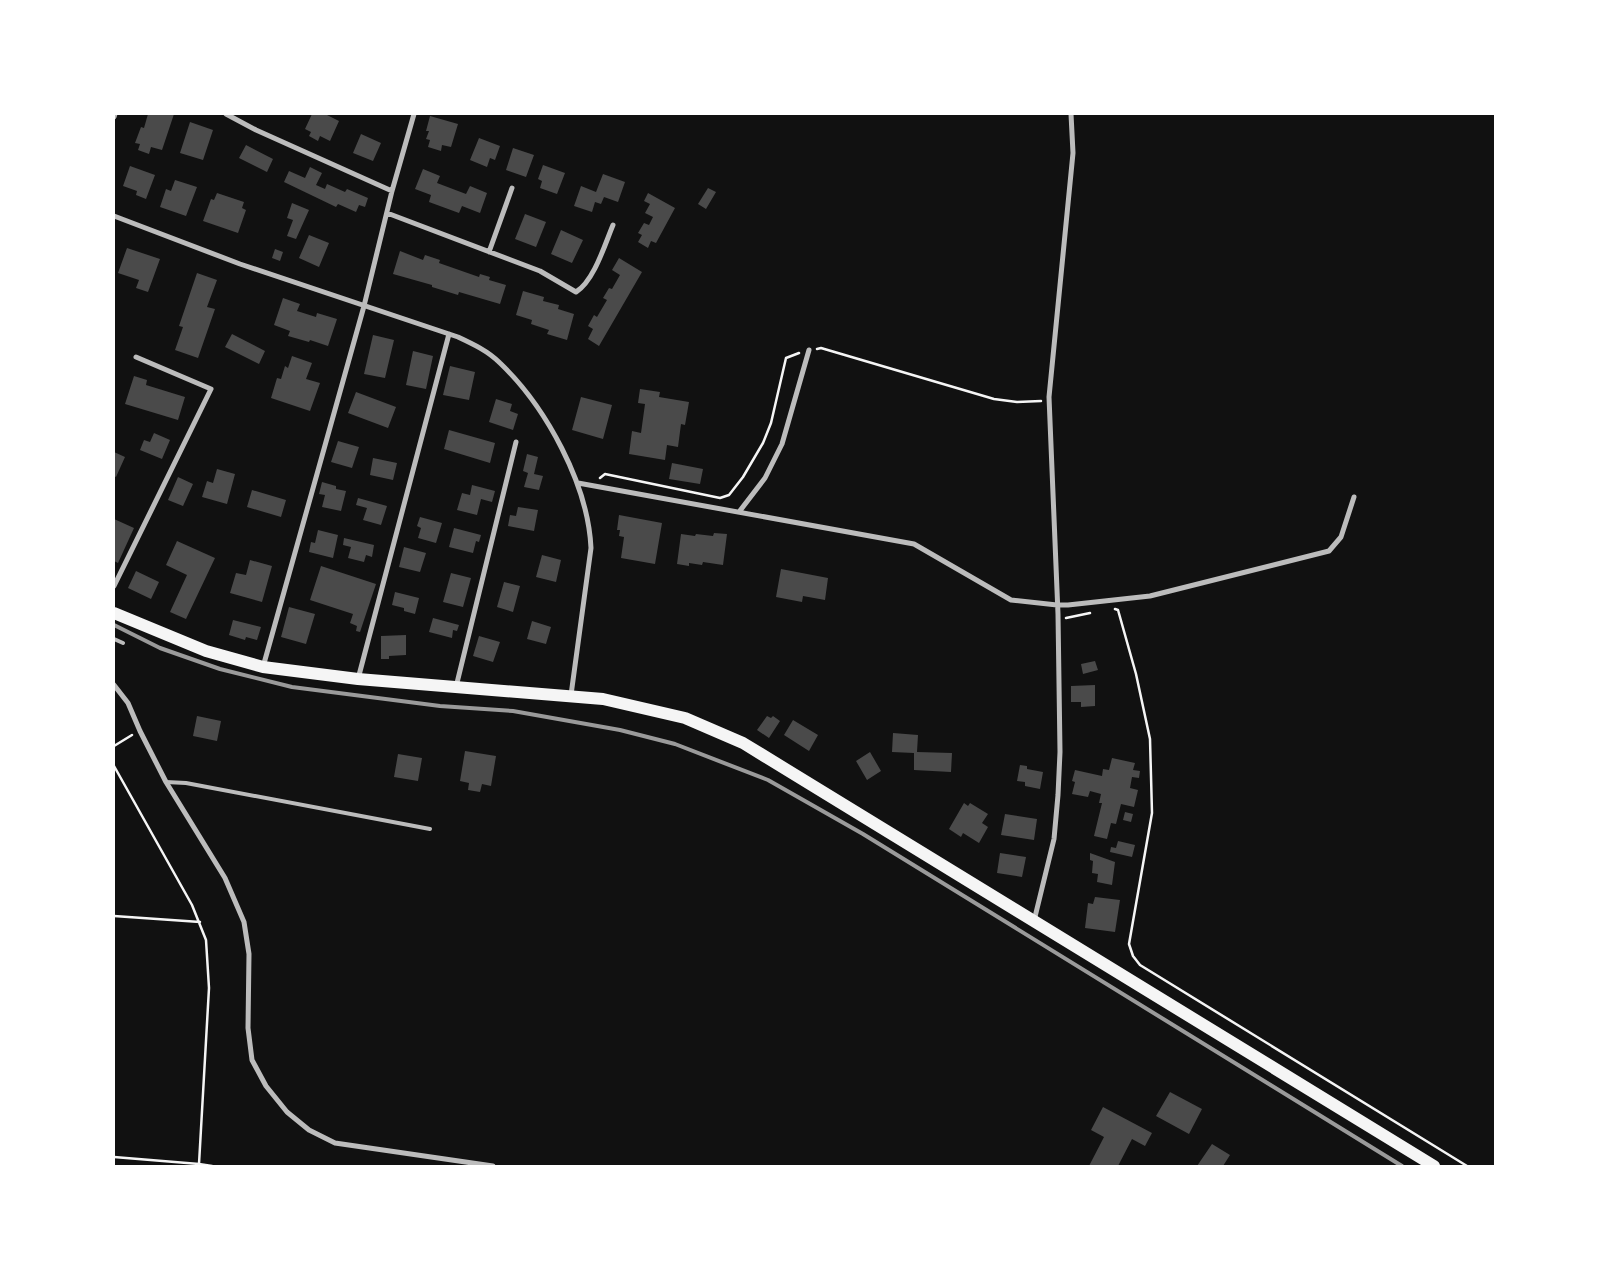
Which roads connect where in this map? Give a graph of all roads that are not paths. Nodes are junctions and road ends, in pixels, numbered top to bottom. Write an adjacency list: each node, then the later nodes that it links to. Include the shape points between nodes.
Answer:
1 (115, 114): 5 (street)
2 (226, 114): 7 (street)
3 (414, 114): 7 (street)
4 (1071, 114): 21 (street, via 1073,153 1049,401)
5 (114, 117)
6 (512, 188): 11 (street)
7 (392, 191): 8 (street)
8 (387, 214): 11 (street); 12 (street)
9 (114, 216): 12 (street)
10 (613, 225): 11 (street, via 589,280 576,292 540,271)
11 (489, 252)
12 (364, 306): 13 (street); 25 (street)
13 (449, 334): 17 (street, via 482,348 500,362 528,394); 26 (street)
14 (809, 350): 19 (street, via 782,444 764,478)
15 (136, 357): 20 (street, via 211,389)
16 (516, 442): 28 (street)
17 (578, 483): 19 (street); 29 (street, via 590,529 591,548)
18 (1354, 497): 21 (street, via 1342,537 1329,551 1150,596)
19 (740, 512): 21 (street, via 914,544 1011,600)
20 (114, 586)
21 (1057, 605): 32 (street, via 1058,795 1054,839)
22 (114, 613): 25 (main road, via 206,652)
23 (114, 639): 24 (lane)
24 (123, 643)
25 (263, 667): 26 (main road)
26 (358, 680): 28 (main road)
27 (114, 686): 30 (street, via 128,703)
28 (456, 687): 29 (main road)
29 (571, 696): 32 (main road, via 602,699 685,718 743,743)
30 (166, 782): 31 (lane, via 186,783); 33 (street, via 225,878 244,922 249,954 248,1028 252,1060 266,1086 287,1112 309,1130 335,1143)
31 (430, 829)
32 (1034, 921): 34 (main road)
33 (493, 1166)
34 (1434, 1166)

